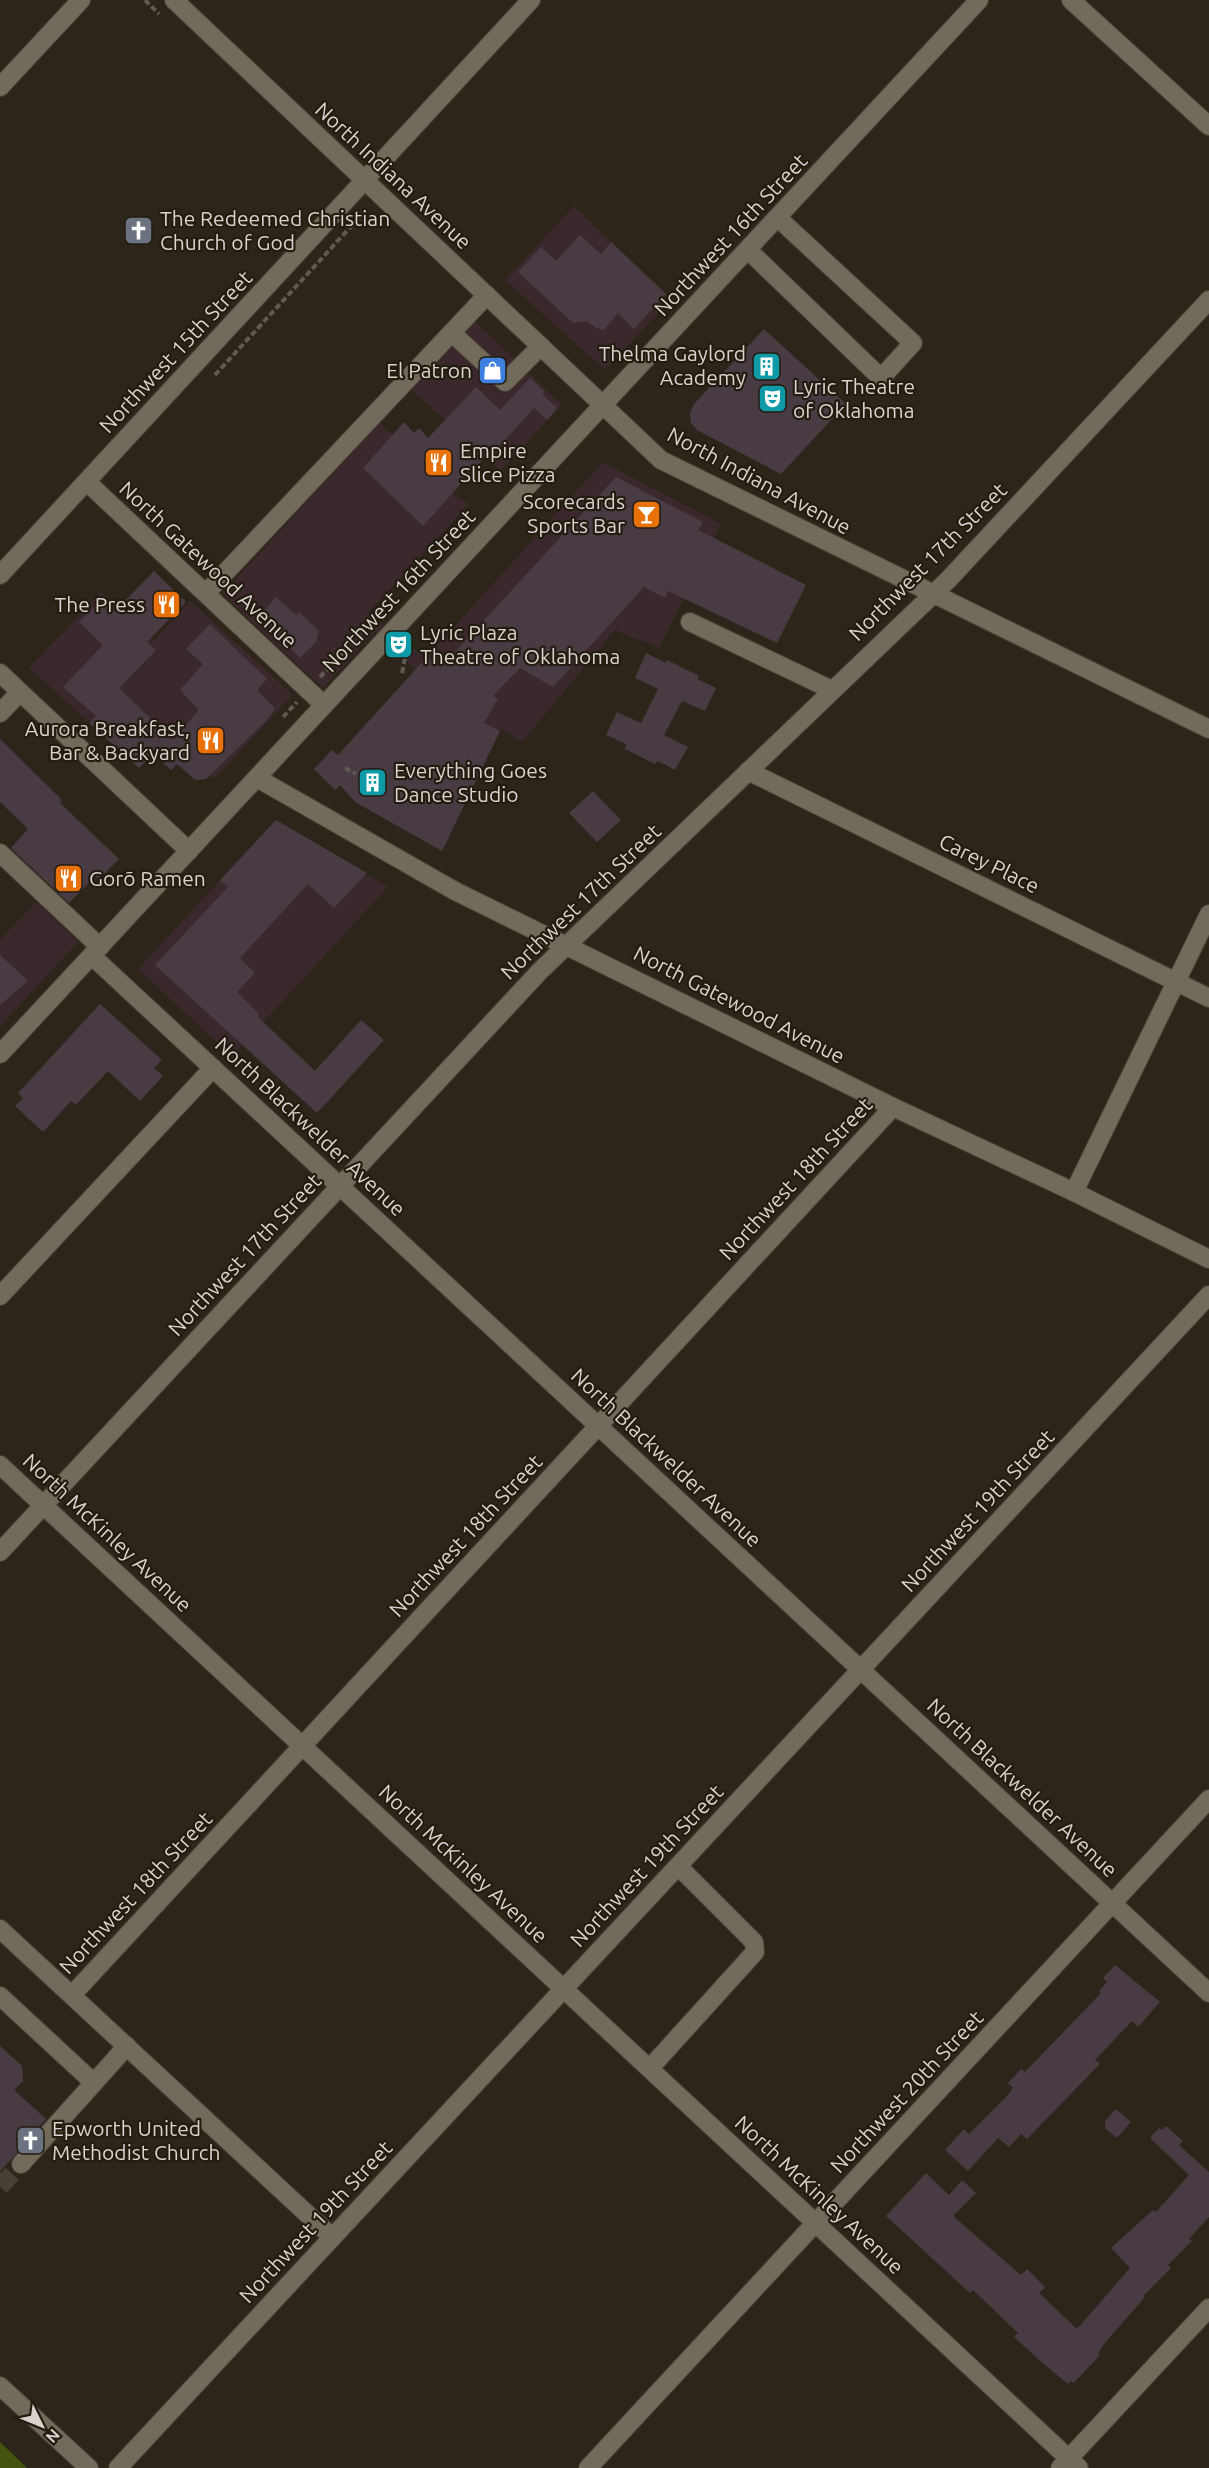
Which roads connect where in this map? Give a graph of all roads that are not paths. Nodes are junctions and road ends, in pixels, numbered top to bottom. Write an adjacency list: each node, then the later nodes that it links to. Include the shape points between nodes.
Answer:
1 (81, 0): 6 (street)
2 (174, 0): 8 (street, North Indiana Avenue)
3 (531, 0): 8 (street, Northwest 15th Street)
4 (979, 0): 9 (street, Northwest 16th Street)
5 (1071, 0): 7 (street)
6 (0, 87)
7 (1209, 126)
8 (365, 179): 11 (street, North Indiana Avenue); 16 (street, Northwest 15th Street)
9 (778, 218): 10 (street, Northwest 16th Street); 10 (street, via 913,344 881,378)
10 (748, 250): 15 (street, Northwest 16th Street)
11 (487, 295): 13 (street); 14 (street, North Indiana Avenue)
12 (1209, 300): 19 (street, Northwest 17th Street)
13 (452, 333): 14 (street, via 506,382); 18 (street)
14 (541, 346): 15 (street, North Indiana Avenue)
15 (603, 405): 19 (street, North Indiana Avenue, via 661,460); 24 (street, Northwest 16th Street)
16 (87, 482): 17 (street, Northwest 15th Street); 18 (street, North Gatewood Avenue)
17 (0, 575)
18 (206, 593): 24 (street, North Gatewood Avenue)
19 (932, 594): 22 (street, Northwest 17th Street); 26 (street, North Indiana Avenue)
20 (690, 622): 22 (street)
21 (0, 673): 23 (street)
22 (831, 690): 27 (street, Northwest 17th Street)
23 (20, 692): 25 (street); 29 (street)
24 (324, 705): 28 (street, Northwest 16th Street)
25 (0, 712)
26 (1209, 729)
27 (748, 771): 32 (street, Northwest 17th Street); 34 (street, Carey Place)
28 (257, 778): 29 (street, Northwest 16th Street); 32 (street, North Gatewood Avenue, via 401,862)
29 (189, 851): 33 (street, Northwest 16th Street)
30 (0, 854): 33 (street, North Blackwelder Avenue)
31 (1209, 914): 34 (street)
32 (568, 946): 38 (street, North Gatewood Avenue); 39 (street, Northwest 17th Street, via 540,970)
33 (96, 952): 36 (street, Northwest 16th Street); 37 (street, North Blackwelder Avenue)
34 (1177, 982): 35 (street, Carey Place); 40 (street)
35 (1209, 998)
36 (0, 1054)
37 (213, 1068): 39 (street, North Blackwelder Avenue); 43 (street)
38 (893, 1107): 40 (street, North Gatewood Avenue); 44 (street, Northwest 18th Street)
39 (340, 1186): 44 (street, North Blackwelder Avenue); 46 (street, Northwest 17th Street)
40 (1074, 1192): 41 (street, North Gatewood Avenue)
41 (1209, 1259)
42 (1209, 1295): 48 (street, Northwest 19th Street)
43 (0, 1296)
44 (599, 1426): 48 (street, North Blackwelder Avenue); 49 (street, Northwest 18th Street)
45 (0, 1465): 46 (street, North McKinley Avenue)
46 (43, 1505): 47 (street, Northwest 17th Street); 49 (street, North McKinley Avenue)
47 (0, 1552)
48 (861, 1670): 51 (street, Northwest 19th Street); 52 (street, North Blackwelder Avenue)
49 (303, 1746): 54 (street, North McKinley Avenue); 56 (street, Northwest 18th Street)
50 (1209, 1799): 52 (street, Northwest 20th Street)
51 (678, 1866): 54 (street, Northwest 19th Street); 59 (street, via 754,1942 755,1952)
52 (1113, 1903): 55 (street, North Blackwelder Avenue); 62 (street, Northwest 20th Street)
53 (0, 1929): 56 (street)
54 (563, 1989): 59 (street, North McKinley Avenue); 63 (street, Northwest 19th Street)
55 (1209, 1992)
56 (72, 1995): 58 (street)
57 (0, 1996): 60 (street)
58 (127, 2046): 60 (street); 63 (street)
59 (650, 2068): 62 (street, North McKinley Avenue)
60 (94, 2083): 61 (street)
61 (21, 2164)
62 (816, 2222): 66 (street, North McKinley Avenue); 69 (street, Northwest 20th Street)
63 (332, 2237): 68 (street, Northwest 19th Street)
64 (1209, 2308): 66 (street)
65 (0, 2386): 67 (street)
66 (1069, 2465)
67 (89, 2468)
68 (118, 2468)
69 (588, 2468)

